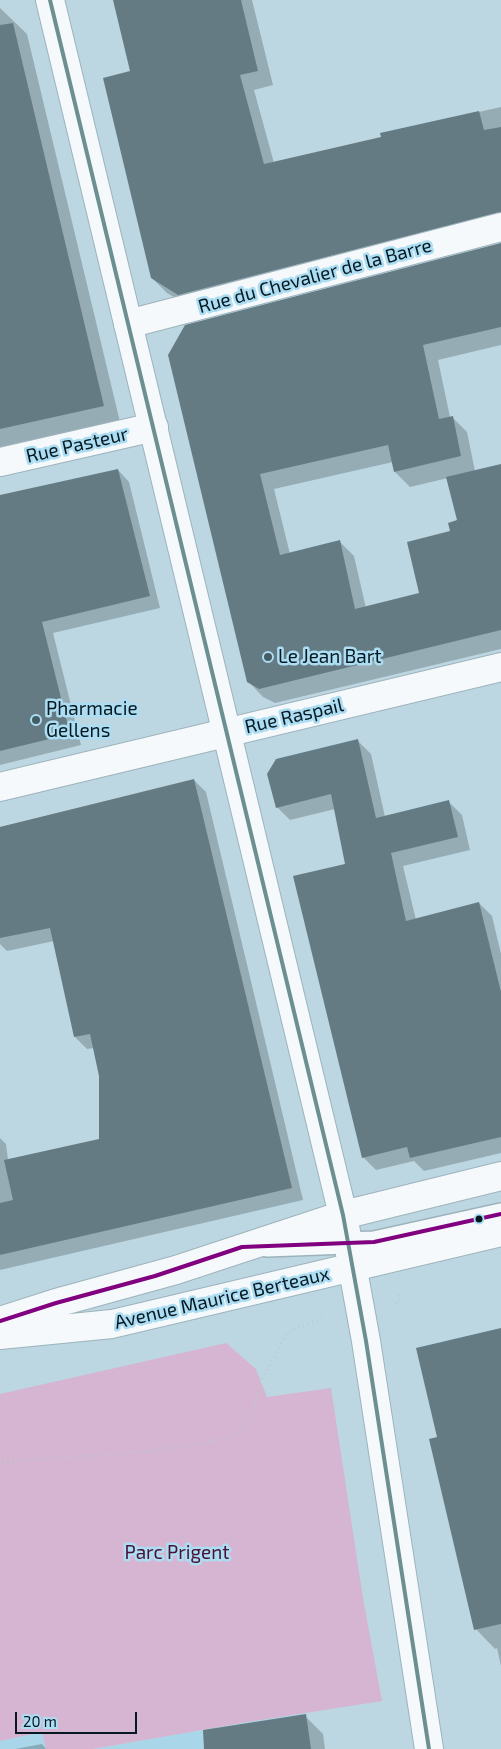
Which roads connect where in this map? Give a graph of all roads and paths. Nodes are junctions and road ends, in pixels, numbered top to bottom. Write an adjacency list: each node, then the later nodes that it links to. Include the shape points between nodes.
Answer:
1 (50, 0): 3 (street)
2 (501, 227): 3 (street, Rue du Chevalier de la Barre)
3 (128, 324): 4 (street)
4 (154, 427): 5 (street, Rue Pasteur); 7 (street)
5 (0, 462)
6 (501, 667): 7 (street, Rue Raspail)
7 (226, 732): 8 (street, Rue Raspail); 11 (street)
8 (0, 787)
9 (501, 1176): 11 (street, Avenue Maurice Berteaux)
10 (501, 1214): 14 (lane, via 389,1240)
11 (343, 1215): 13 (street, Avenue Maurice Berteaux); 14 (street)
12 (501, 1232): 14 (street, Avenue Maurice Berteaux)
13 (242, 1248): 14 (lane); 16 (street, Avenue Maurice Berteaux)
14 (351, 1255): 15 (street); 17 (street, Avenue Maurice Berteaux, via 112,1324)
15 (361, 1309): 18 (path, via 320,1317 287,1333 261,1381 254,1408 240,1430 225,1439 152,1452); 19 (street)
16 (0, 1321)
17 (0, 1335)
18 (0, 1462)
19 (429, 1749)

